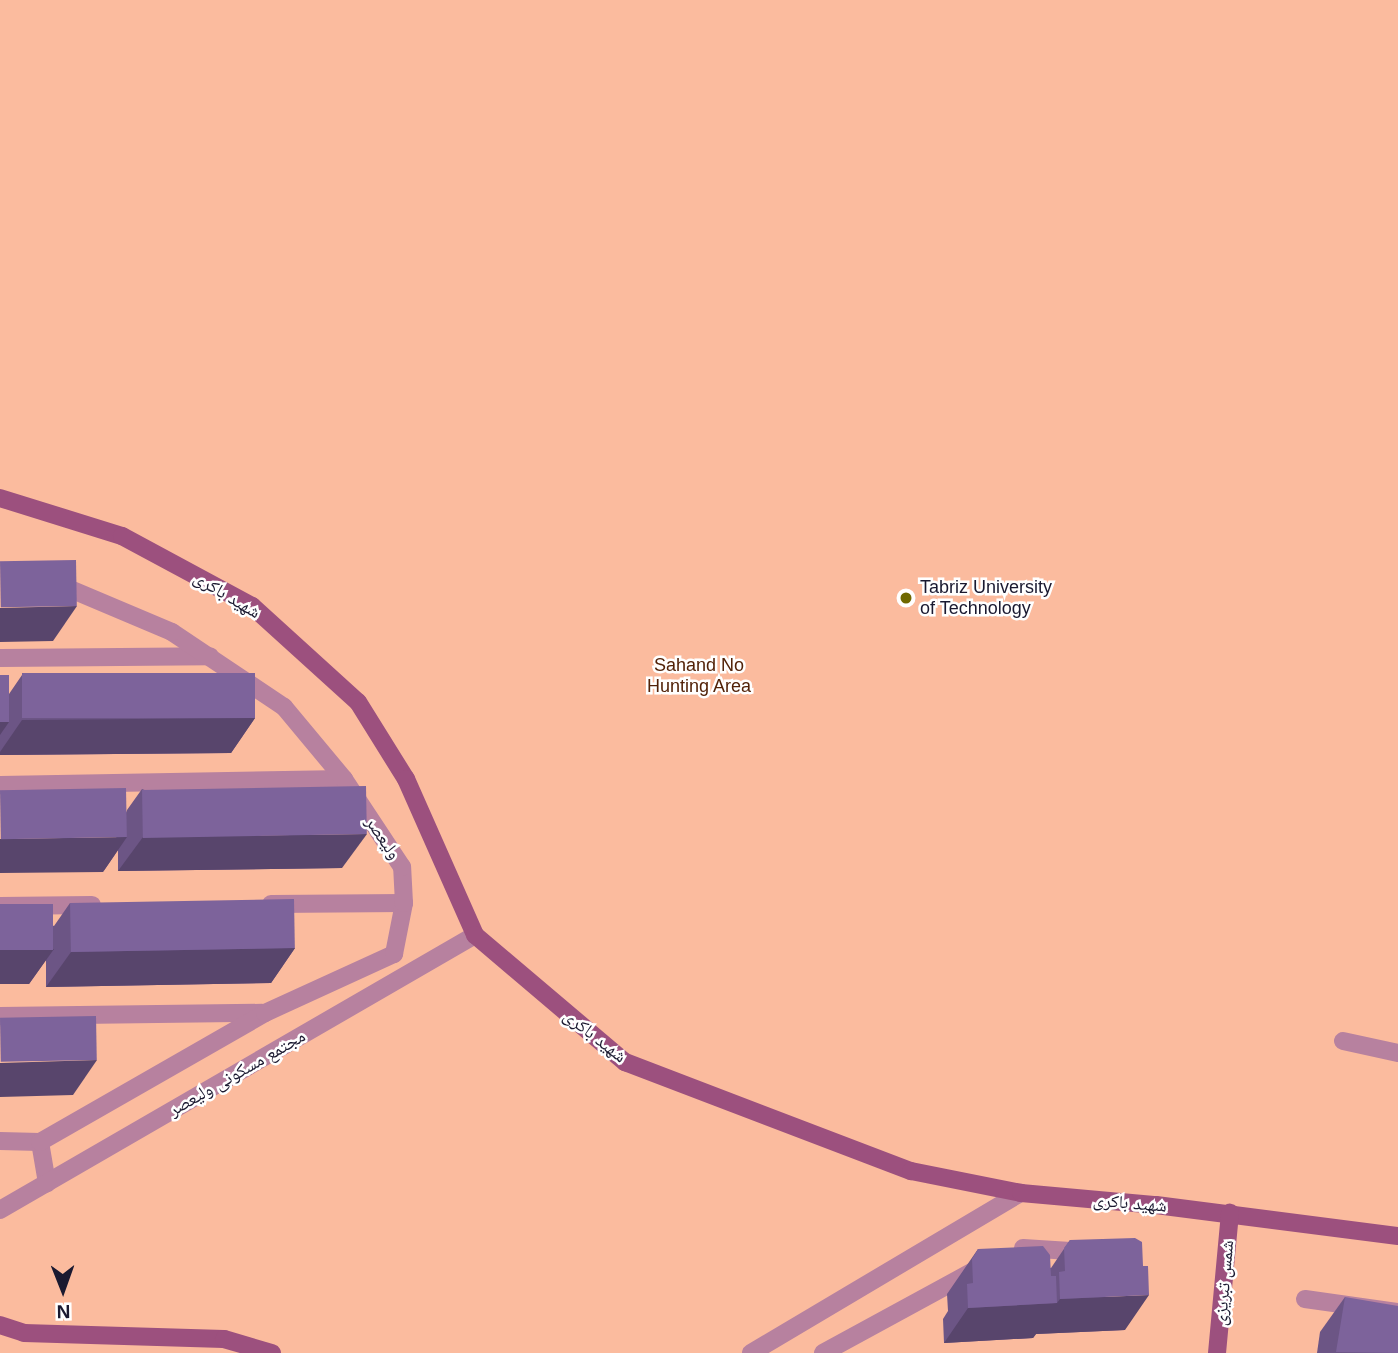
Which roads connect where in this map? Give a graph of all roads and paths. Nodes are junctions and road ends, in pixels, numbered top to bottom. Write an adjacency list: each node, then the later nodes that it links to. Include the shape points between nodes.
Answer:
1 (0, 498): 11 (main road, شهید باکری, via 122,536 252,606 358,702 406,779)
2 (38, 580): 3 (street, ولیعصر, via 64,585 173,632)
3 (210, 656): 4 (street); 5 (street, ولیعصر, via 284,707)
4 (0, 659)
5 (344, 779): 6 (street); 7 (street, ولیعصر, via 402,867)
6 (0, 785)
7 (404, 903): 8 (street); 12 (street, ولیعصر, via 394,954)
8 (251, 904)
9 (111, 905): 10 (street)
10 (0, 906)
11 (475, 935): 18 (street, مجتمع مسکونی ولیعصر); 19 (main road, شهید باکری, via 625,1062 911,1171)
12 (265, 1013): 13 (street); 17 (street, ولیعصر)
13 (0, 1016)
14 (1343, 1041): 15 (street)
15 (1398, 1053)
16 (0, 1141): 17 (street)
17 (40, 1142): 18 (street)
18 (47, 1183): 20 (street, مجتمع مسکونی ولیعصر)
19 (1021, 1193): 21 (main road, شهید باکری); 27 (street)
20 (0, 1210)
21 (1230, 1213): 22 (main road, شهید باکری); 32 (main road, شمس تبریزی)
22 (1398, 1236)
23 (1108, 1254): 31 (street, via 1017,1247)
24 (1305, 1299): 25 (street)
25 (1398, 1312)
26 (0, 1325): 28 (main road, via 24,1333 224,1339)
27 (784, 1335): 29 (street); 30 (street)
28 (272, 1353)
29 (751, 1353)
30 (790, 1353)
31 (823, 1353)
32 (1217, 1353)

